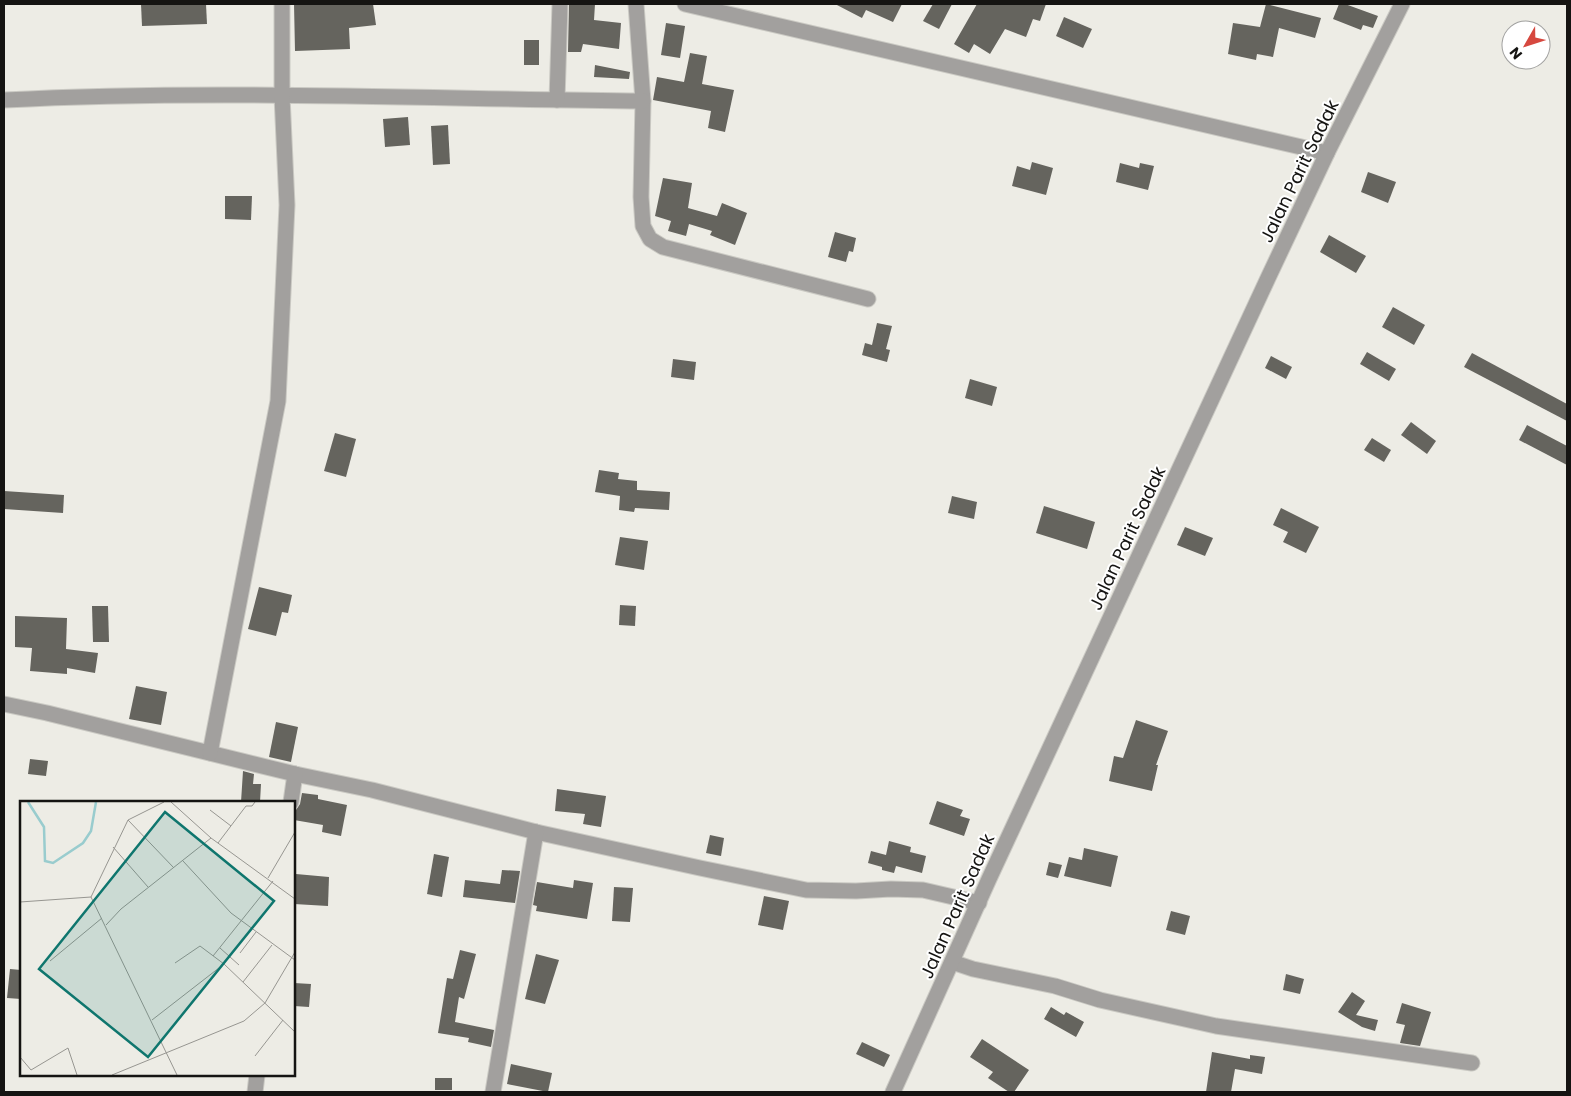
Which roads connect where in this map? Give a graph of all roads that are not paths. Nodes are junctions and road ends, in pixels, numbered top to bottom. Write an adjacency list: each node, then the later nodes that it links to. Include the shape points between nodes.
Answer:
1 (282, 4): 6 (street)
2 (560, 4): 8 (street)
3 (636, 4): 9 (street)
4 (686, 4): 10 (street)
5 (1402, 4): 10 (street, Jalan Parit Sadak)
6 (282, 96): 7 (street, via 90,96); 8 (street); 13 (street, via 287,205 278,401)
7 (4, 100)
8 (557, 100): 9 (street)
9 (643, 101): 11 (street, via 641,196 643,226 650,239 663,247)
10 (1327, 153): 17 (street, Jalan Parit Sadak)
11 (868, 299)
12 (4, 704): 13 (street)
13 (210, 753): 14 (street)
14 (295, 774): 15 (street); 16 (street)
15 (291, 801)
16 (536, 832): 17 (street, via 806,890 923,890); 22 (street)
17 (979, 903): 18 (street, Jalan Parit Sadak)
18 (962, 965): 19 (street, via 1216,1026); 23 (street, Jalan Parit Sadak)
19 (1472, 1063)
20 (257, 1076): 21 (street)
21 (255, 1092)
22 (493, 1092)
23 (893, 1092)

